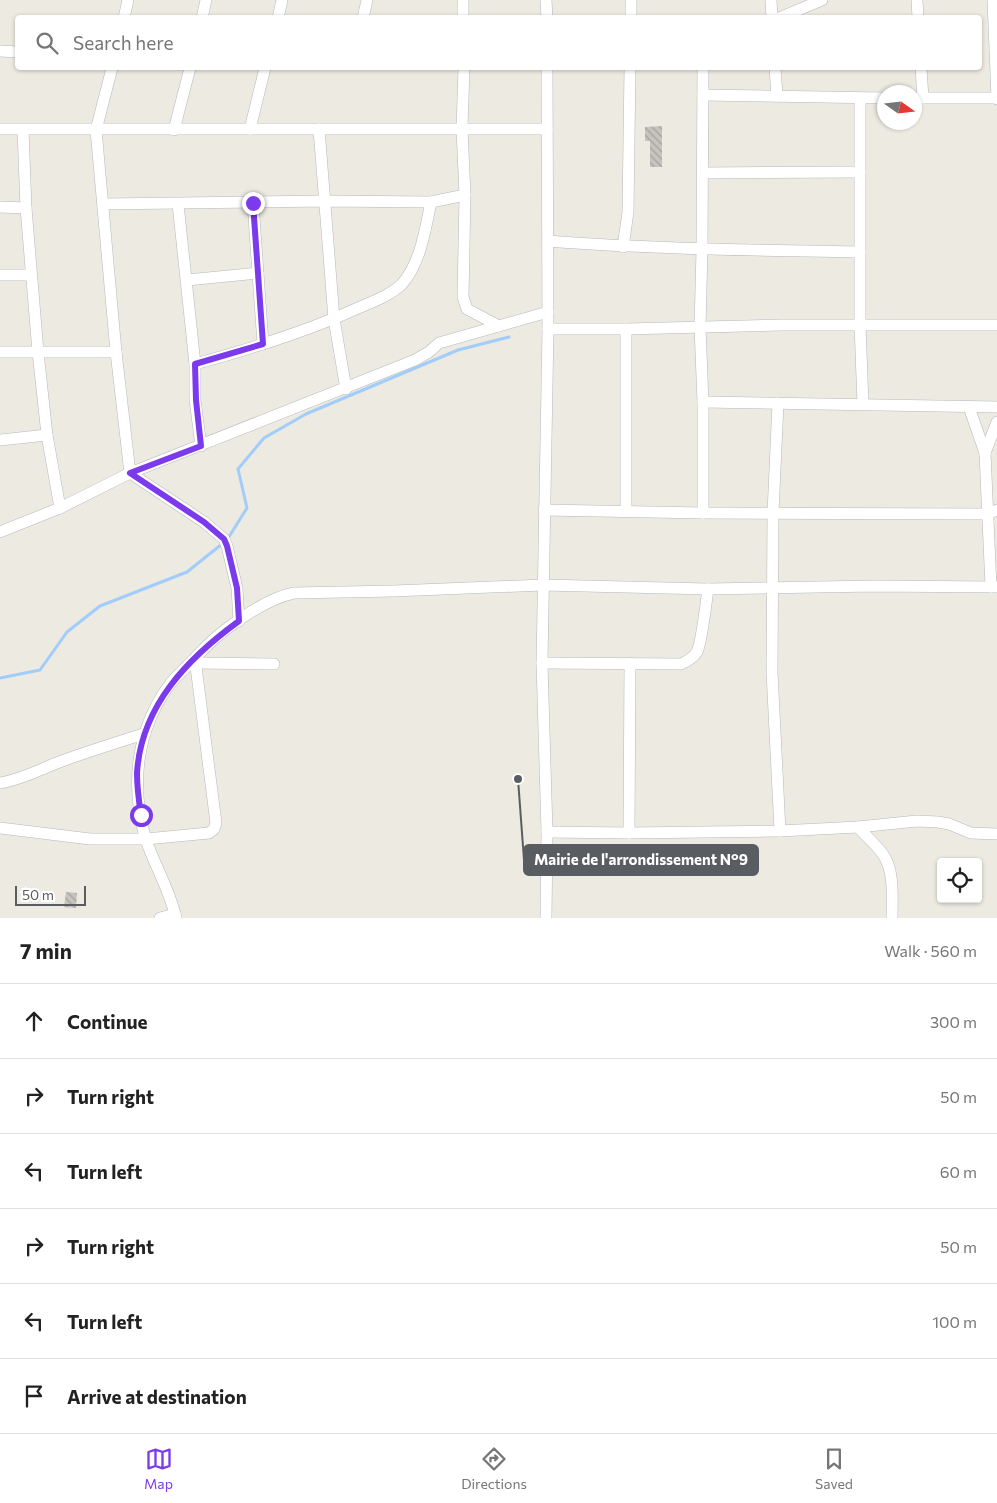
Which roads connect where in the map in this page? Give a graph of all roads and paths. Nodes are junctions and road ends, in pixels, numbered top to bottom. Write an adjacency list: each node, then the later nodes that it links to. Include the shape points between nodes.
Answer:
1 (128, 0): 12 (street)
2 (206, 0): 13 (street)
3 (282, 0): 14 (street)
4 (367, 0): 15 (street)
5 (463, 0): 16 (street)
6 (546, 0): 17 (street)
7 (631, 0): 18 (street)
8 (772, 0): 19 (street)
9 (822, 0): 20 (street)
10 (917, 0): 21 (street)
11 (993, 0): 39 (street)
12 (125, 15)
13 (203, 15)
14 (279, 15)
15 (364, 15)
16 (463, 15)
17 (547, 15)
18 (631, 15)
19 (772, 15)
20 (787, 15)
21 (918, 15)
22 (0, 51): 23 (street)
23 (15, 52)
24 (111, 70): 46 (street)
25 (189, 70): 47 (street)
26 (265, 70): 40 (street)
27 (464, 70): 42 (street)
28 (547, 70): 43 (street)
29 (630, 70): 59 (street, via 628,212)
30 (703, 70): 34 (street)
31 (775, 70): 35 (street)
32 (921, 70): 33 (street)
33 (920, 85)
34 (703, 95): 35 (street); 49 (street)
35 (777, 96): 36 (street)
36 (860, 98): 37 (street); 48 (street)
37 (877, 98)
38 (922, 98): 39 (street)
39 (996, 98)
40 (250, 129): 41 (street); 47 (street)
41 (319, 129): 42 (street); 51 (street)
42 (462, 129): 43 (street); 50 (street)
43 (547, 129): 58 (street)
44 (0, 130): 45 (street)
45 (23, 130): 46 (street); 57 (street)
46 (96, 130): 47 (street); 54 (street)
47 (174, 130)
48 (860, 172): 49 (street); 61 (street)
49 (702, 173): 60 (street)
50 (465, 195): 52 (street); 70 (street, via 465,305)
51 (325, 201): 52 (street); 53 (street); 67 (street)
52 (431, 202): 67 (street, via 416,262 403,283 375,301)
53 (253, 203): 55 (street); 62 (street)
54 (103, 204): 55 (street); 77 (street)
55 (178, 204): 65 (street)
56 (0, 207): 57 (street)
57 (26, 208): 64 (street)
58 (548, 241): 59 (street); 66 (street)
59 (623, 247): 60 (street)
60 (702, 250): 61 (street); 71 (street)
61 (860, 252): 68 (street)
62 (258, 273): 65 (street); 74 (street)
63 (0, 275): 64 (street)
64 (31, 275): 76 (street)
65 (187, 280): 78 (street)
66 (548, 312): 70 (street); 72 (street)
67 (334, 319): 74 (street); 79 (street)
68 (860, 325): 69 (street); 71 (street); 82 (street)
69 (997, 325)
70 (499, 326): 79 (street, via 440,343 415,360)
71 (700, 327): 73 (street); 80 (street)
72 (548, 329): 73 (street); 92 (street)
73 (626, 329): 93 (street)
74 (263, 344): 78 (street)
75 (0, 352): 76 (street)
76 (38, 352): 77 (street); 86 (street)
77 (116, 352): 90 (street)
78 (195, 364): 88 (street)
79 (346, 389): 88 (street)
80 (703, 402): 81 (street); 95 (street)
81 (778, 404): 82 (street); 96 (street)
82 (863, 404): 84 (street)
83 (997, 406): 84 (street)
84 (969, 407): 89 (street)
85 (997, 422): 89 (street)
86 (47, 435): 87 (street); 91 (street)
87 (0, 440)
88 (201, 446): 90 (street)
89 (985, 453): 94 (street)
90 (130, 473): 91 (street); 102 (street, via 224,539 237,588)
91 (60, 508): 97 (street)
92 (544, 510): 93 (street); 98 (street)
93 (626, 511): 95 (street)
94 (992, 512): 96 (street); 99 (street)
95 (702, 513): 96 (street)
96 (773, 513): 100 (street)
97 (0, 532)
98 (543, 585): 101 (street); 102 (street, via 294,593 270,601); 104 (street)
99 (994, 587): 100 (street)
100 (773, 588): 101 (street); 111 (street, via 772,672)
101 (708, 589): 105 (street, via 698,648 692,658 682,664)
102 (239, 621): 103 (street, via 214,639)
103 (196, 661): 106 (street); 107 (street, via 170,685); 115 (street, via 216,826 210,833)
104 (542, 663): 105 (street); 112 (street)
105 (630, 663): 113 (street)
106 (274, 664)
107 (144, 734): 108 (street); 115 (street, via 137,774)
108 (0, 783)
109 (858, 827): 111 (street); 114 (street, via 938,822 971,833); 119 (street, via 888,864)
110 (1, 831): 115 (street, via 90,839)
111 (780, 831): 113 (street)
112 (547, 832): 113 (street); 118 (street)
113 (629, 833)
114 (997, 834)
115 (146, 839): 116 (street)
116 (175, 916): 117 (street)
117 (160, 918)
118 (546, 918)
119 (892, 918)

